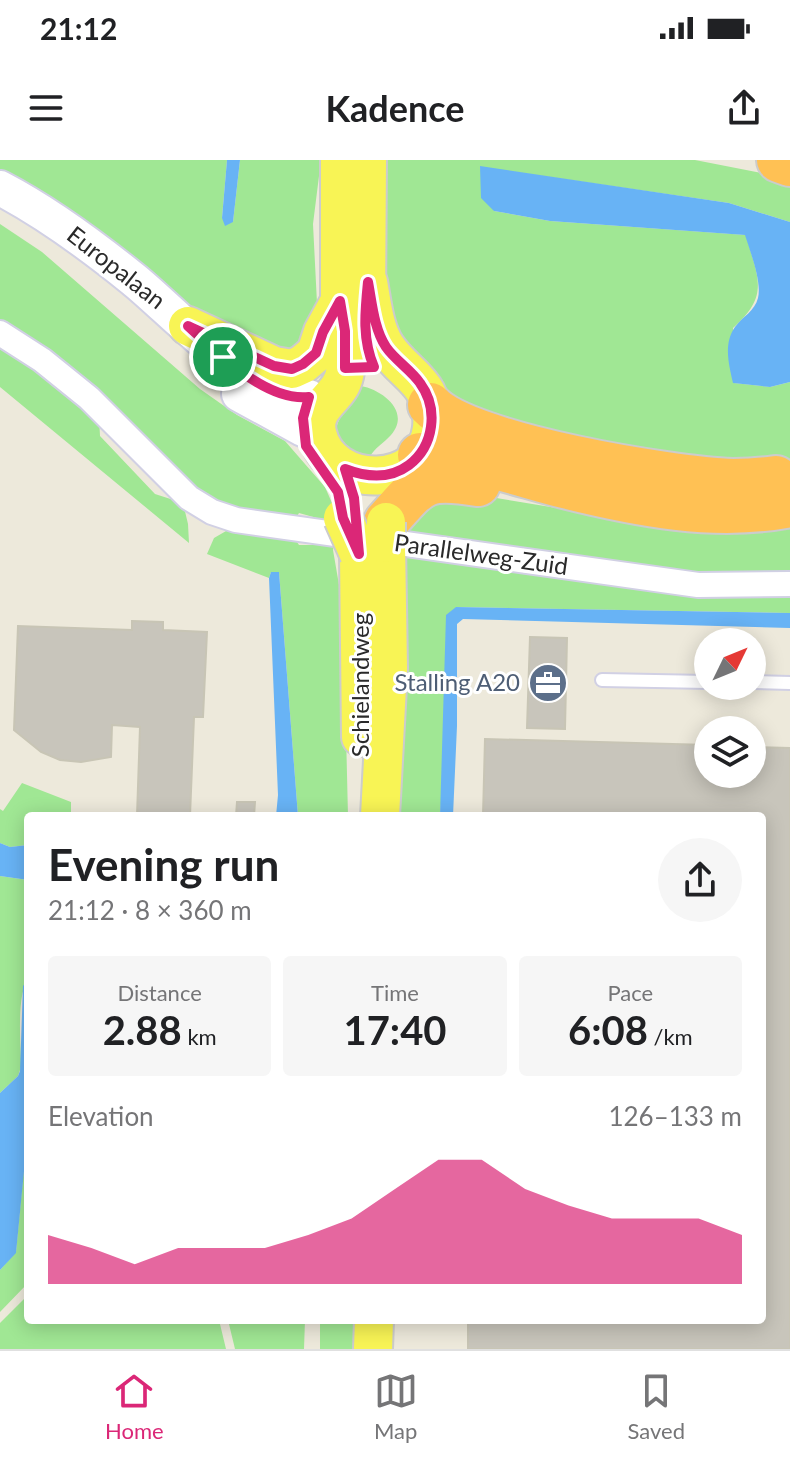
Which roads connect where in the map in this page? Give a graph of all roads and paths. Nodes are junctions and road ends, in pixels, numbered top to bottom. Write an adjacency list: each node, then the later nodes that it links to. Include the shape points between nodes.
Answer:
1 (340, 160): 7 (main road, Schielandweg)
2 (367, 160): 7 (main road, Schielandweg)
3 (779, 160): 4 (highway)
4 (790, 164)
5 (0, 188): 8 (main road, Europalaan, via 86,242)
6 (0, 213): 10 (main road, Europalaan, via 80,265 209,374 246,398)
7 (354, 292): 8 (main road, via 323,332 316,353 292,369 274,366); 10 (main road, Schielandweg, via 366,343)
8 (188, 326): 10 (main road, Europalaan, via 261,384)
9 (0, 333): 16 (street, Parallelweg-Zuid, via 89,398 189,498 236,520 698,585)
10 (335, 409): 11 (main road, via 368,476); 11 (main road, via 419,381 426,392); 15 (main road, Schielandweg)
11 (410, 444): 12 (highway, via 439,414 508,440 593,462 731,481); 13 (highway); 15 (main road, Schielandweg)
12 (790, 475)
13 (620, 498): 14 (highway, via 706,510); 15 (highway, via 439,480 416,489)
14 (790, 505)
15 (366, 534): 21 (main road, Schielandweg); 22 (main road, Schielandweg, via 388,668)
16 (790, 584)
17 (602, 680): 18 (lane)
18 (694, 682)
19 (766, 682): 20 (lane)
20 (790, 683)
21 (359, 812)
22 (380, 812)
23 (374, 1324): 24 (main road)
24 (373, 1349)

